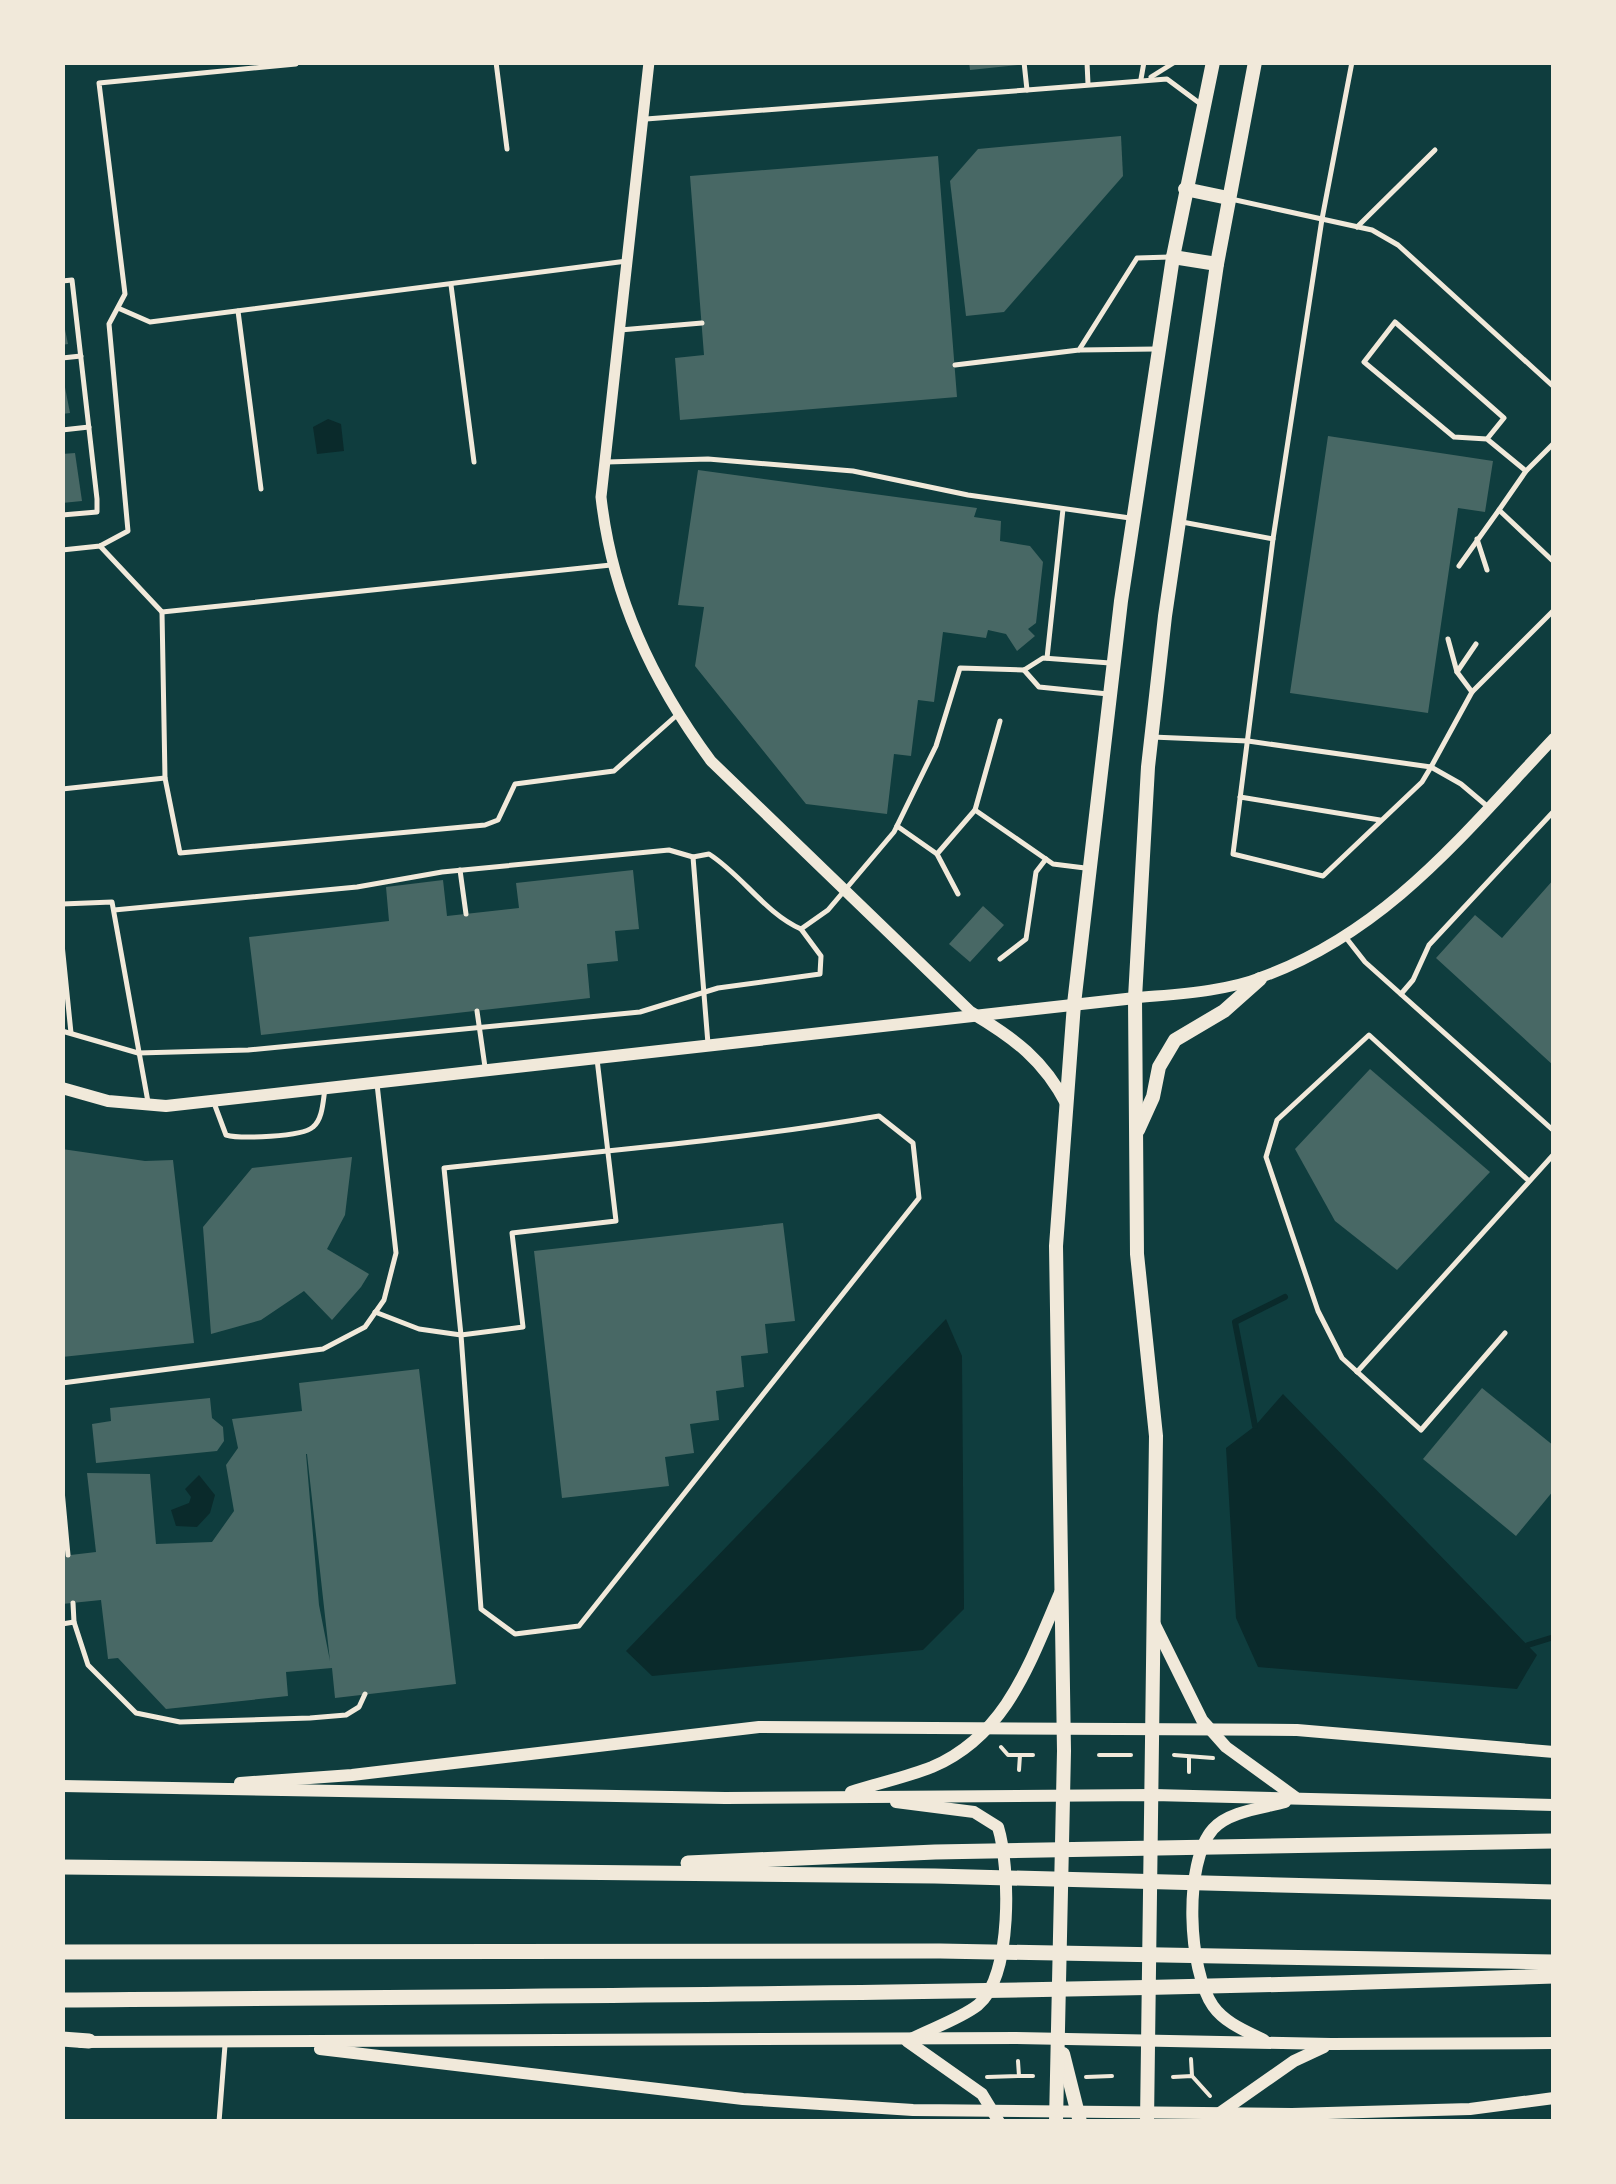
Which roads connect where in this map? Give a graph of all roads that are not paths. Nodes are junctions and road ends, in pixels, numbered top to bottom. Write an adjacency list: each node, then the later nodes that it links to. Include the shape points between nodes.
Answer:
1 (496, 62): 16 (lane)
2 (649, 62): 15 (street)
3 (1024, 62): 13 (lane)
4 (1086, 62): 12 (lane)
5 (1144, 62): 11 (lane)
6 (1174, 62): 11 (lane)
7 (1213, 62): 14 (main road)
8 (1255, 62): 19 (main road)
9 (1352, 62): 20 (lane)
10 (296, 64): 27 (lane, via 99,83 125,294)
11 (1144, 79): 12 (lane); 14 (lane, via 1167,79)
12 (1088, 84): 13 (lane)
13 (1027, 90): 15 (lane)
14 (1203, 105): 18 (main road)
15 (642, 119): 23 (street)
16 (507, 148)
17 (1435, 150): 21 (lane)
18 (1185, 190): 19 (main road); 22 (main road)
19 (1228, 198): 20 (lane); 24 (main road)
20 (1322, 219): 21 (lane); 52 (lane)
21 (1358, 227): 37 (lane, via 1398,245)
22 (1174, 257): 24 (main road); 31 (main road); 32 (lane, via 1137,258)
23 (627, 261): 26 (lane); 30 (street)
24 (1217, 264): 51 (main road)
25 (62, 281): 33 (lane, via 72,280)
26 (451, 285): 28 (lane); 43 (lane)
27 (118, 308): 28 (lane, via 150,322); 54 (lane, via 109,324 128,530)
28 (238, 311): 46 (lane)
29 (702, 323): 30 (lane)
30 (620, 330): 44 (street)
31 (1159, 349): 32 (lane); 50 (main road)
32 (1079, 350): 35 (lane)
33 (81, 356): 34 (lane); 39 (lane)
34 (62, 358)
35 (955, 365)
36 (1554, 369): 37 (lane)
37 (1544, 378): 38 (lane)
38 (1554, 386)
39 (89, 427): 40 (lane); 49 (lane, via 96,512)
40 (62, 430)
41 (1487, 438): 41 (lane, via 1504,418 1395,322 1364,362 1454,437); 45 (lane)
42 (1554, 443): 45 (lane)
43 (474, 462)
44 (608, 462): 47 (lane, via 708,459 853,470); 57 (street, via 601,497)
45 (1526, 471): 48 (lane)
46 (261, 489)
47 (1063, 508): 50 (lane); 64 (lane)
48 (1498, 510): 53 (lane); 56 (lane)
49 (62, 515)
50 (1133, 518): 65 (main road)
51 (1179, 522): 52 (lane); 72 (main road)
52 (1272, 539): 74 (lane)
53 (1477, 539): 58 (lane); 59 (lane)
54 (100, 546): 55 (lane); 61 (lane)
55 (62, 550)
56 (1554, 562)
57 (612, 566): 61 (lane); 70 (street, via 634,631)
58 (1459, 566)
59 (1487, 570)
60 (1554, 610): 68 (lane)
61 (162, 612): 76 (lane)
62 (1448, 639): 67 (lane)
63 (1476, 644): 67 (lane)
64 (1047, 658): 65 (lane); 66 (lane)
65 (1114, 664): 69 (main road)
66 (1024, 670): 69 (lane, via 1039,687); 83 (lane, via 960,668 936,746)
67 (1458, 672): 68 (lane)
68 (1472, 692): 75 (lane)
69 (1110, 694): 87 (main road)
70 (677, 715): 76 (lane, via 614,771 516,784 498,820 485,825 180,853); 89 (street, via 746,799)
71 (1000, 722): 80 (lane)
72 (1151, 737): 74 (lane); 101 (main road)
73 (1554, 738): 79 (street)
74 (1248, 740): 75 (lane); 78 (lane)
75 (1431, 767): 79 (lane); 82 (lane)
76 (165, 778): 77 (lane)
77 (62, 788)
78 (1240, 798): 82 (lane); 82 (lane, via 1233,854 1322,876)
79 (1488, 807): 95 (street, via 1396,903)
80 (975, 810): 84 (lane); 86 (lane)
81 (1554, 811): 100 (lane, via 1429,944)
82 (1381, 820)
83 (897, 826): 84 (lane); 89 (lane)
84 (936, 854): 90 (lane)
85 (693, 857): 88 (lane, via 669,850); 94 (lane, via 709,854 728,866 786,922); 99 (lane)
86 (1046, 859): 87 (lane); 97 (lane, via 1036,872 1026,938)
87 (1089, 868): 102 (main road)
88 (460, 870): 92 (lane, via 357,887); 93 (lane)
89 (846, 889): 94 (lane); 104 (street)
90 (958, 894)
91 (62, 904): 92 (lane, via 112,902)
92 (114, 910): 109 (lane)
93 (466, 914)
94 (802, 928): 99 (lane, via 821,956 820,974)
95 (1347, 939): 98 (street); 100 (lane)
96 (62, 944): 107 (lane)
97 (1000, 959)
98 (1260, 979): 101 (street); 119 (main road, via 1224,1012 1175,1040)
99 (703, 992): 105 (lane, via 640,1012); 108 (lane)
100 (1400, 994): 118 (lane)
101 (1134, 998): 102 (main road); 119 (main road)
102 (1074, 1004): 104 (main road); 117 (main road)
103 (477, 1011): 105 (lane)
104 (972, 1013): 108 (main road); 117 (main road, via 1030,1052)
105 (480, 1027): 109 (lane, via 248,1050); 111 (lane)
106 (62, 1031): 107 (lane)
107 (71, 1034): 109 (lane)
108 (708, 1044): 110 (main road)
109 (138, 1052): 116 (lane)
110 (597, 1057): 111 (main road); 120 (lane)
111 (485, 1070): 112 (main road)
112 (376, 1083): 114 (main road); 123 (lane, via 396,1253)
113 (62, 1088): 116 (main road)
114 (325, 1088): 115 (main road); 115 (lane, via 313,1127 238,1139 226,1135)
115 (214, 1100): 116 (main road)
116 (148, 1105)
117 (1066, 1105): 130 (main road, via 1056,1246)
118 (1554, 1130)
119 (1136, 1135): 133 (main road, via 1137,1254 1156,1436)
120 (607, 1150): 125 (lane, via 444,1168); 125 (lane, via 616,1221 512,1233 523,1327); 125 (lane, via 879,1116 913,1143 919,1198 579,1626 515,1634 481,1609)
121 (1554, 1154): 122 (lane)
122 (1529, 1181): 126 (lane); 126 (lane, via 1369,1035 1277,1120 1266,1157 1318,1311 1342,1358)
123 (375, 1312): 125 (lane, via 419,1330); 127 (lane, via 365,1327 324,1349)
124 (1505, 1333): 126 (lane, via 1421,1430)
125 (461, 1335)
126 (1357, 1372)
127 (62, 1383)
128 (62, 1490): 129 (lane)
129 (68, 1555)
130 (1060, 1593): 140 (main road, via 1000,1718 932,1767); 141 (main road)
131 (72, 1603): 132 (lane)
132 (74, 1622): 134 (lane); 135 (lane, via 88,1665 136,1713 180,1722 310,1718 346,1714)
133 (1154, 1622): 139 (main road); 142 (main road, via 1202,1720 1226,1747)
134 (62, 1624)
135 (365, 1694)
136 (1554, 1752): 138 (main road, via 1298,1730 759,1728 352,1775)
137 (62, 1786): 138 (main road)
138 (155, 1789): 140 (main road)
139 (1154, 1794): 141 (main road); 142 (main road); 153 (main road)
140 (839, 1795): 141 (main road); 156 (main road, via 974,1812 998,1827 1008,1859 1000,1969 980,2004)
141 (1064, 1795): 152 (main road)
142 (1297, 1798): 143 (main road); 159 (main road, via 1227,1819 1212,1830 1195,1874 1194,1960 1202,1988 1231,2024)
143 (1554, 1805)
144 (1554, 1842): 146 (highway, via 935,1852)
145 (62, 1867): 146 (highway)
146 (519, 1870): 147 (highway)
147 (1554, 1892)
148 (62, 1952): 149 (highway, via 940,1951)
149 (1554, 1962)
150 (1554, 1976): 151 (highway, via 1265,1987)
151 (62, 2000)
152 (1059, 2039): 153 (main road); 156 (main road); 165 (main road); 166 (main road)
153 (1146, 2040): 159 (main road); 167 (main road)
154 (62, 2041): 155 (highway)
155 (89, 2041): 157 (main road)
156 (907, 2041): 158 (main road); 164 (main road, via 982,2094)
157 (224, 2042): 158 (main road); 163 (lane)
158 (262, 2042): 162 (main road, via 743,2099 913,2110 1292,2114 1470,2109)
159 (1268, 2042): 161 (main road)
160 (1554, 2043): 161 (main road)
161 (1331, 2044): 168 (main road, via 1294,2061)
162 (1554, 2098)
163 (219, 2122)
164 (999, 2122)
165 (1056, 2122)
166 (1080, 2122)
167 (1148, 2122)
168 (1207, 2122)

